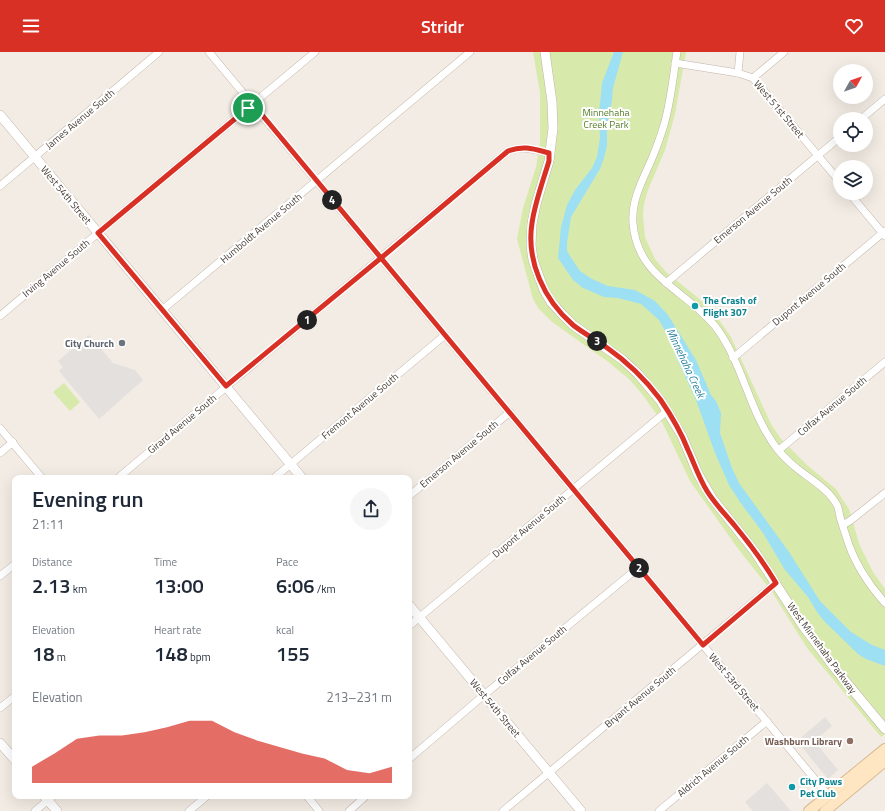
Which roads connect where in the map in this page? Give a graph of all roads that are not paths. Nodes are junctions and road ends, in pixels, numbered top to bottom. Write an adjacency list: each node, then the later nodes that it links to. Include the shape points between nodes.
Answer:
1 (159, 52): 19 (street, James Avenue South)
2 (209, 52): 13 (street, West 53rd Street)
3 (315, 52): 13 (street, Irving Avenue South)
4 (470, 52): 21 (street, Humboldt Avenue South)
5 (545, 52): 17 (street, West Minnehaha Parkway, via 553,128)
6 (678, 52): 9 (street)
7 (740, 52): 10 (street)
8 (784, 52): 11 (street)
9 (676, 63): 10 (street, West 51st Street); 27 (street, via 672,95 664,124 633,209 634,230 640,250 655,274)
10 (738, 73): 11 (street, West 51st Street)
11 (753, 78): 18 (street, West 51st Street)
12 (885, 98): 14 (street)
13 (253, 104): 21 (street, West 53rd Street); 24 (street, Irving Avenue South)
14 (869, 112)
15 (0, 115): 19 (street, West 54th Street)
16 (833, 143): 18 (street, Emerson Avenue South)
17 (549, 153): 26 (street, Girard Avenue South, via 526,148 508,151); 34 (street, West Minnehaha Parkway, via 531,233 533,260 540,280 551,302 563,315 638,374)
18 (818, 155): 20 (street, West 51st Street); 27 (street, Emerson Avenue South)
19 (34, 157): 22 (street, James Avenue South); 24 (street, West 54th Street)
20 (833, 173)
21 (317, 181): 26 (street, West 53rd Street); 28 (street, Humboldt Avenue South)
22 (0, 186)
23 (855, 200): 25 (street)
24 (98, 233): 28 (street, West 54th Street); 29 (street, Irving Avenue South)
25 (884, 234): 31 (street, Dupont Avenue South)
26 (381, 258): 30 (street, West 53rd Street); 33 (street, Girard Avenue South)
27 (666, 283): 31 (street, via 706,315)
28 (162, 310): 33 (street, West 54th Street)
29 (0, 316)
30 (446, 335): 35 (street, West 53rd Street); 40 (street, Fremont Avenue South)
31 (733, 358): 38 (street, via 754,409)
32 (885, 362): 38 (street, Colfax Avenue South)
33 (226, 386): 40 (street, West 54th Street); 42 (street, Girard Avenue South)
34 (667, 411): 45 (street, Dupont Avenue South); 52 (street, West Minnehaha Parkway, via 682,436 707,491)
35 (510, 412): 45 (street, West 53rd Street); 47 (street, Emerson Avenue South)
36 (0, 428): 37 (street)
37 (13, 442): 39 (street); 41 (street)
38 (779, 450): 48 (street, via 793,465 829,494 837,505)
39 (0, 453)
40 (290, 464): 43 (street, Fremont Avenue South); 44 (street, West 54th Street)
41 (40, 475)
42 (122, 475)
43 (277, 475)
44 (299, 475)
45 (573, 489): 50 (street, West 53rd Street); 55 (street, Dupont Avenue South)
46 (885, 493): 48 (street)
47 (412, 494)
48 (843, 525): 53 (street, via 850,547 869,582)
49 (12, 566): 51 (street)
50 (639, 567): 57 (street, West 53rd Street); 58 (street, Colfax Avenue South)
51 (0, 576)
52 (776, 583): 57 (street, Bryant Avenue South); 62 (street, West Minnehaha Parkway, via 803,626)
53 (885, 603)
54 (412, 609): 55 (street, West 54th Street)
55 (419, 618): 56 (street, Dupont Avenue South); 58 (street, West 54th Street)
56 (412, 624)
57 (703, 645): 61 (street, West 53rd Street); 68 (street, Bryant Avenue South)
58 (484, 695): 65 (street, Colfax Avenue South); 68 (street, West 54th Street)
59 (12, 698): 60 (street)
60 (0, 708)
61 (767, 721): 69 (street, West 53rd Street); 82 (street, Aldrich Avenue South)
62 (885, 729)
63 (0, 743): 66 (street)
64 (885, 748): 69 (main road)
65 (412, 756)
66 (12, 757)
67 (885, 761): 84 (main road)
68 (549, 773): 80 (street, Bryant Avenue South); 81 (street, West 54th Street)
69 (828, 795): 83 (main road)
70 (46, 799): 75 (street)
71 (49, 799): 76 (street)
72 (204, 799): 77 (street)
73 (309, 799): 78 (street)
74 (363, 799): 79 (street)
75 (35, 811)
76 (57, 811)
77 (190, 811)
78 (319, 811)
79 (349, 811)
80 (503, 811)
81 (581, 811)
82 (659, 811)
83 (809, 811)
84 (825, 811)

